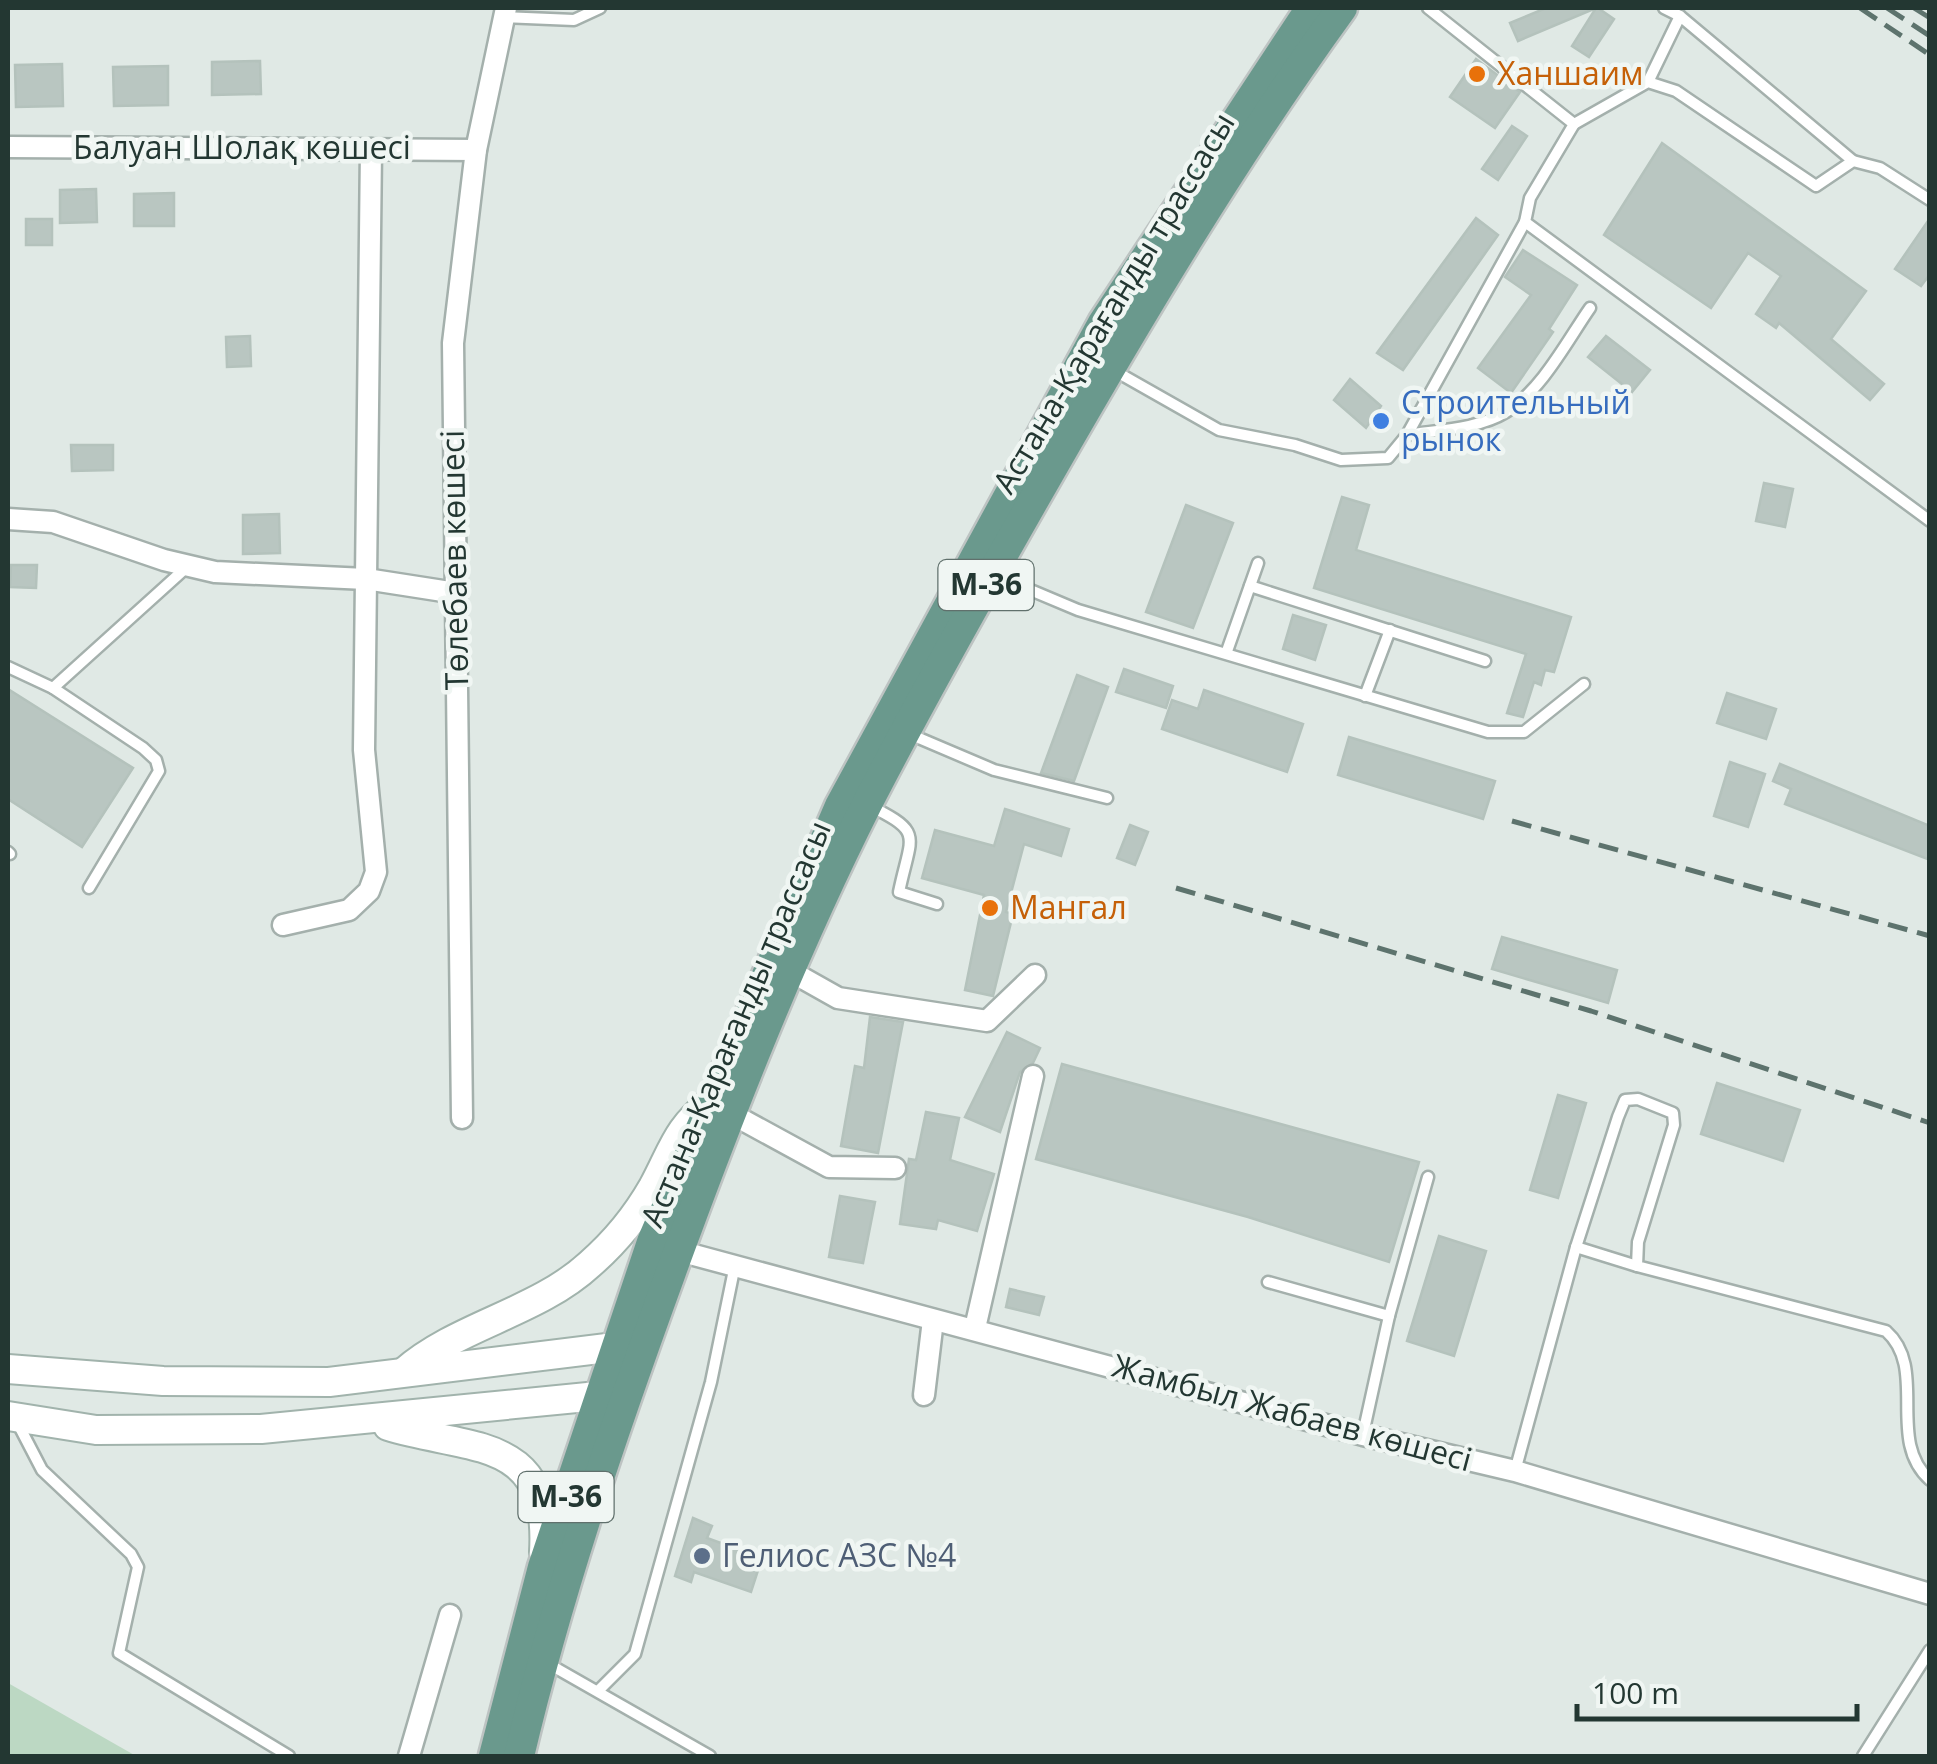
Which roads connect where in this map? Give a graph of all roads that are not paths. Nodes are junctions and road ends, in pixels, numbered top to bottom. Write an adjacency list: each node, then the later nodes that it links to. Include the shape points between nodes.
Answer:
1 (600, 8): 6 (lane, via 574,20)
2 (1311, 8): 43 (main road, Астана-Қарағанды трассасы / M-36, via 1103,323 893,703 770,958)
3 (1342, 8): 17 (main road, Астана-Қарағанды трассасы / M-36)
4 (1428, 8): 9 (lane)
5 (1664, 8): 7 (lane)
6 (504, 12): 12 (street, Төлебаев көшесі)
7 (1680, 16): 8 (lane); 13 (lane)
8 (1648, 82): 9 (lane); 13 (lane, via 1676,92 1816,186)
9 (1574, 124): 15 (lane, via 1530,198)
10 (8, 147): 11 (street, Балуан Шолақ көшесі)
11 (371, 148): 12 (street, Балуан Шолақ көшесі); 24 (street)
12 (476, 150): 26 (street, Төлебаев көшесі, via 452,343)
13 (1853, 161): 14 (lane, via 1880,168)
14 (1930, 200)
15 (1525, 222): 18 (lane); 20 (lane)
16 (1590, 308): 18 (lane, via 1543,375 1507,411 1464,427)
17 (1110, 368): 18 (lane, via 1219,430 1341,460 1388,458); 23 (main road, Астана-Қарағанды трассасы / M-36)
18 (1407, 435)
19 (8, 519): 22 (street, via 53,522)
20 (1930, 520)
21 (1258, 563): 25 (lane)
22 (188, 566): 24 (street); 32 (lane)
23 (992, 574): 28 (lane, via 1078,610); 34 (main road, Астана-Қарағанды трассасы / M-36)
24 (366, 580): 26 (street); 39 (street, via 364,750 376,872 349,910)
25 (1250, 586): 27 (lane); 28 (lane)
26 (456, 593): 44 (street, Төлебаев көшесі)
27 (1390, 630): 29 (lane); 33 (lane)
28 (1228, 651): 33 (lane)
29 (1485, 661)
30 (8, 667): 32 (lane)
31 (1584, 684): 33 (lane, via 1524,732 1507,735)
32 (54, 688): 37 (lane, via 143,748 159,771)
33 (1365, 696)
34 (906, 732): 35 (lane, via 994,770); 36 (main road, Астана-Қарағанды трассасы / M-36)
35 (1107, 798)
36 (867, 804): 38 (lane, via 912,834 898,892); 40 (main road, Астана-Қарағанды трассасы / M-36)
37 (88, 888)
38 (937, 904)
39 (284, 926)
40 (790, 970): 41 (street, via 838,998 987,1020); 43 (main road, Астана-Қарағанды трассасы / M-36)
41 (1035, 975)
42 (1033, 1076): 54 (street)
43 (722, 1107): 45 (street, via 829,1167); 47 (main road, Астана-Қарағанды трассасы / M-36); 57 (main road, via 684,1123 652,1190 589,1266 425,1353)
44 (462, 1118)
45 (896, 1168)
46 (1428, 1177): 52 (lane)
47 (665, 1247): 49 (street, Жамбыл Жабаев көшесі); 55 (main road, Астана-Қарағанды трассасы / M-36)
48 (1576, 1247): 50 (lane); 50 (lane, via 1625,1100 1638,1099 1672,1114 1674,1125 1638,1242); 63 (lane)
49 (735, 1265): 53 (street, Жамбыл Жабаев көшесі); 70 (lane, via 711,1382 634,1654)
50 (1637, 1266): 64 (lane, via 1886,1330 1904,1362 1908,1448)
51 (1268, 1282): 52 (lane)
52 (1388, 1316): 62 (lane)
53 (933, 1320): 54 (street, Жамбыл Жабаев көшесі); 59 (street)
54 (975, 1328): 62 (street, Жамбыл Жабаев көшесі)
55 (627, 1353): 57 (main road); 58 (main road, Астана-Қарағанды трассасы / M-36)
56 (8, 1369): 57 (main road, via 182,1382 330,1382)
57 (402, 1373)
58 (614, 1394): 61 (main road); 65 (main road, Астана-Қарағанды трассасы / M-36); 69 (main road, Астана-Қарағанды трассасы / M-36)
59 (924, 1394)
60 (11, 1417): 61 (main road, via 96,1430); 72 (lane, via 42,1470 138,1567 119,1653)
61 (372, 1421): 65 (main road, via 473,1441 518,1467 543,1507)
62 (1363, 1436): 63 (street, Жамбыл Жабаев көшесі)
63 (1514, 1470): 66 (street, Жамбыл Жабаев көшесі)
64 (1930, 1480)
65 (543, 1567): 74 (main road, Астана-Қарағанды трассасы / M-36)
66 (1930, 1594)
67 (450, 1615): 73 (street)
68 (1930, 1650): 77 (lane)
69 (542, 1660): 70 (lane); 75 (main road, Астана-Қарағанды трассасы / M-36)
70 (598, 1690): 71 (lane)
71 (694, 1751): 76 (lane)
72 (289, 1756)
73 (410, 1756)
74 (494, 1756)
75 (519, 1756)
76 (710, 1756)
77 (1863, 1756)

